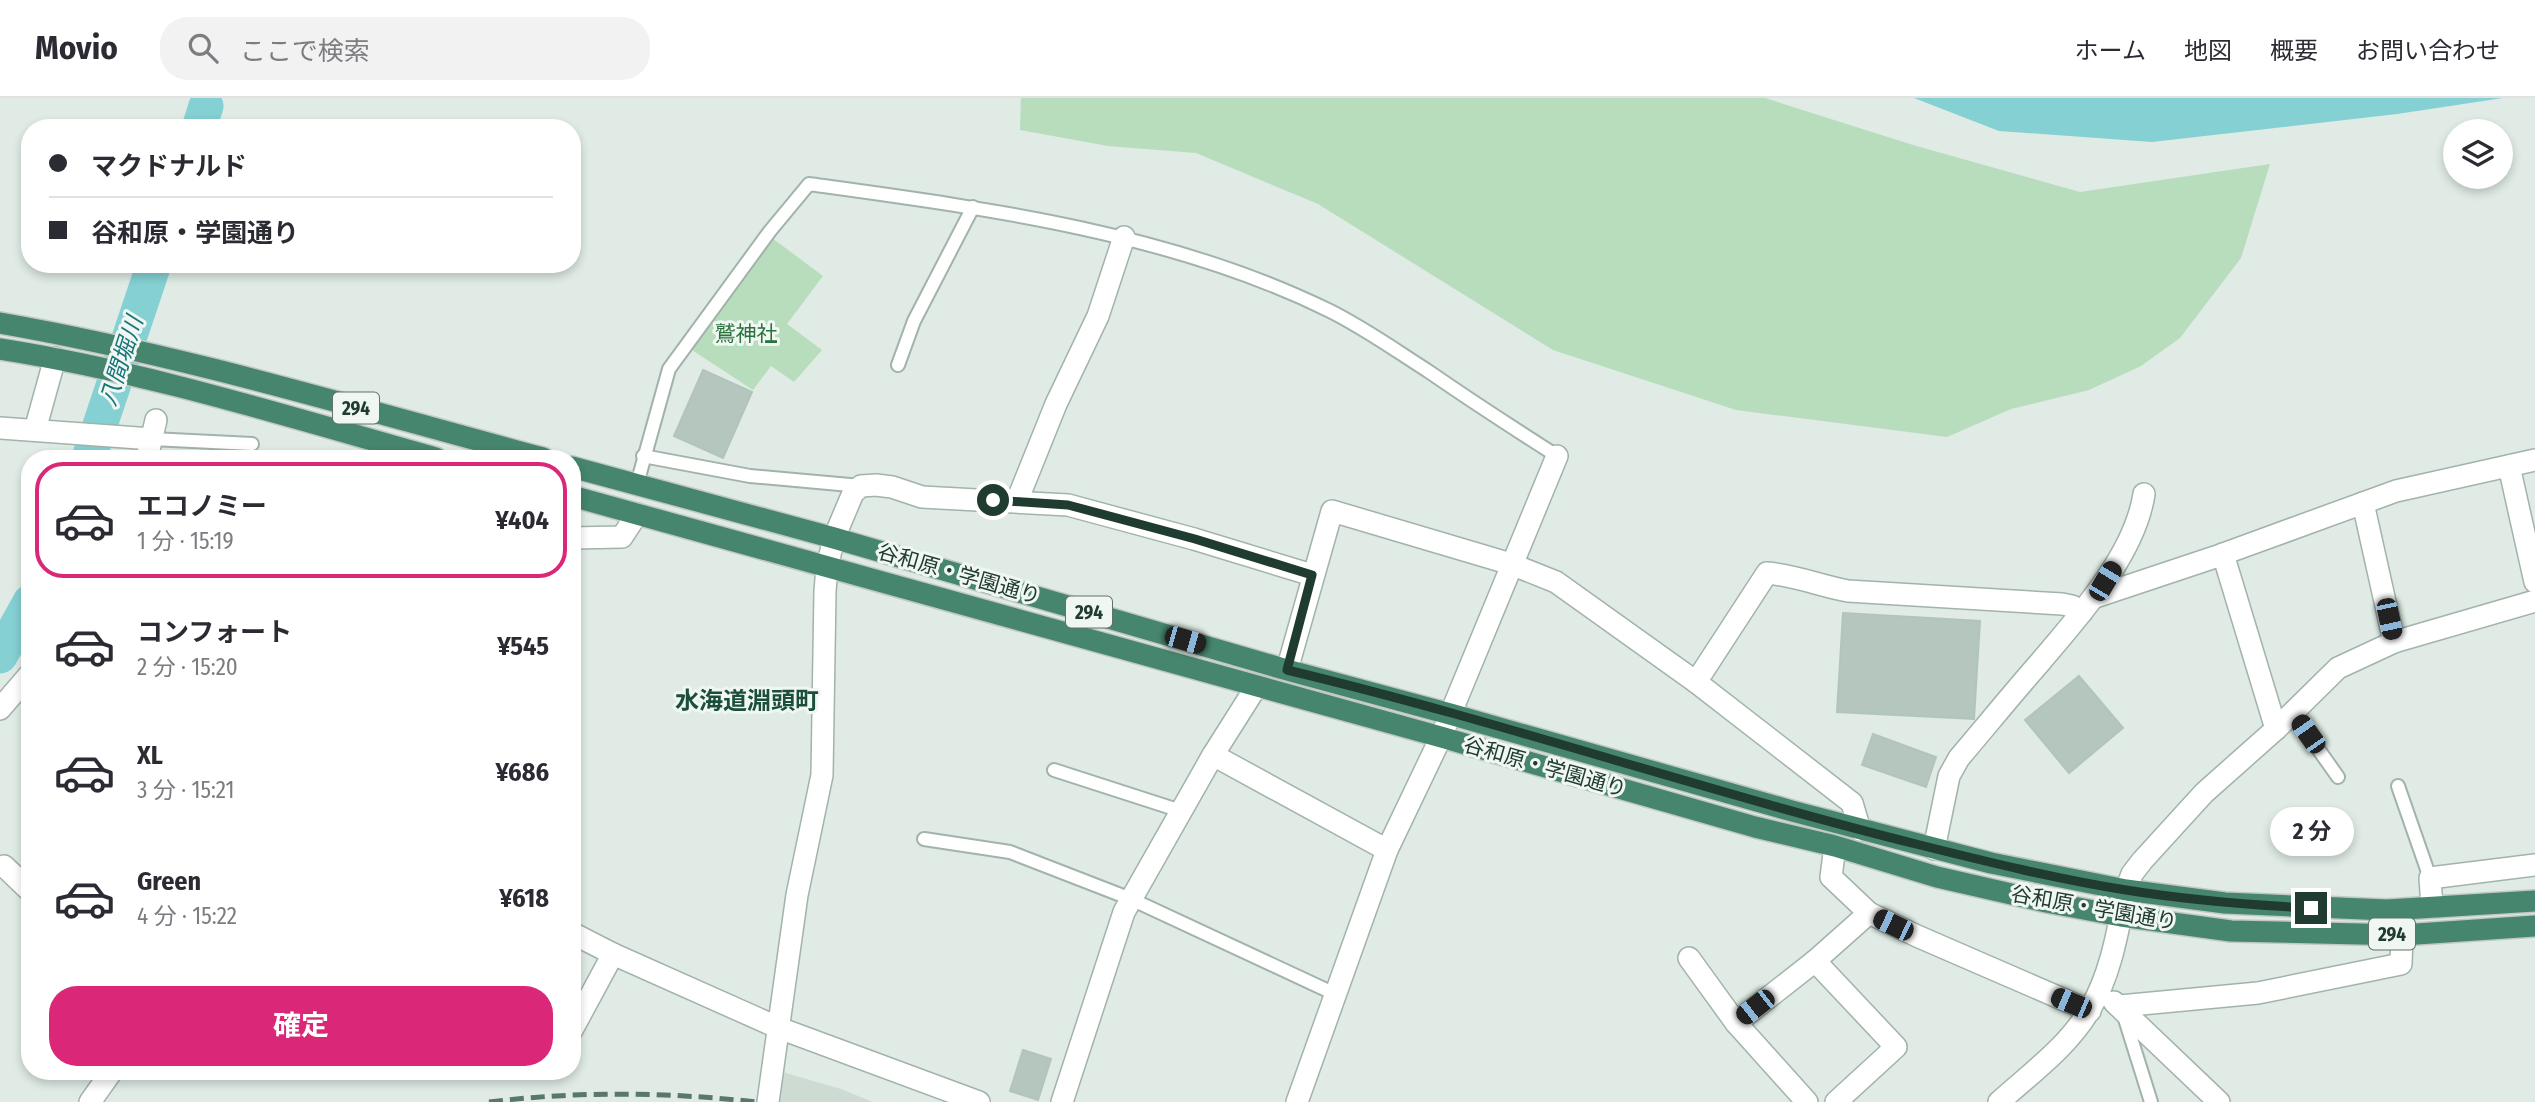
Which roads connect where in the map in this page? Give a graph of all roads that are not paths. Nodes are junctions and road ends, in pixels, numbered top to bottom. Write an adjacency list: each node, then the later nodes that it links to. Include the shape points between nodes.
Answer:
1 (973, 207): 2 (lane); 6 (lane, via 914,321); 13 (lane, via 809,184 668,369)
2 (1124, 237): 14 (lane, via 1232,270 1328,310); 22 (street, via 1098,317)
3 (0, 323): 12 (highway, 294, via 170,359)
4 (0, 349): 5 (highway, 294)
5 (64, 360): 8 (street); 11 (highway, 294)
6 (898, 365)
7 (0, 428): 8 (street)
8 (41, 430): 9 (street)
9 (149, 439): 10 (lane)
10 (253, 444)
11 (407, 450)
12 (512, 450)
13 (643, 456): 18 (lane); 19 (lane, via 750,476)
14 (1557, 456): 28 (street)
15 (2535, 460): 16 (street)
16 (2509, 466): 23 (street, via 2396,491); 31 (street)
17 (581, 469): 18 (highway, 谷和原・学園通り / 294)
18 (636, 484): 26 (highway, 谷和原・学園通り / 294)
19 (861, 486): 22 (street, via 892,487 922,497); 26 (street, via 853,493)
20 (2144, 494): 33 (street, via 2128,540)
21 (581, 498): 24 (highway, 谷和原・学園通り / 294)
22 (1017, 501): 30 (street, via 1068,505)
23 (2363, 503): 27 (street); 34 (street)
24 (637, 514): 25 (street, via 622,537); 29 (highway, 谷和原・学園通り / 294)
25 (581, 538)
26 (834, 538): 29 (street); 35 (highway, 谷和原・学園通り / 294)
27 (2222, 554): 33 (street); 42 (street)
28 (1511, 564): 30 (street, via 1332,510); 36 (street, via 1556,582); 41 (street)
29 (827, 568): 38 (highway, 谷和原・学園通り / 294); 75 (street, via 822,775 797,895)
30 (1312, 575): 35 (street)
31 (2535, 582)
32 (2535, 601): 34 (street)
33 (2088, 605): 36 (street, via 1848,591 1767,573); 52 (street, via 1959,758 1949,776)
34 (2394, 642): 40 (street, via 2338,668)
35 (1287, 670): 41 (highway, 谷和原・学園通り / 294)
36 (1696, 682): 49 (street, via 1852,803)
37 (21, 684): 39 (street)
38 (1256, 687): 43 (highway, 谷和原・学園通り / 294); 44 (street)
39 (0, 709)
40 (2292, 712): 42 (street); 46 (lane)
41 (1450, 713): 43 (street); 49 (highway, 谷和原・学園通り / 294)
42 (2276, 729): 58 (street, via 2204,793 2142,861)
43 (1441, 737): 51 (highway, 谷和原・学園通り / 294); 53 (street)
44 (1213, 755): 48 (street); 53 (street)
45 (1054, 770): 48 (lane)
46 (2338, 777)
47 (2398, 786): 56 (lane)
48 (1181, 811): 59 (street)
49 (1860, 830): 52 (highway, 谷和原・学園通り / 294)
50 (924, 839): 59 (lane, via 1010,852)
51 (1835, 846): 62 (street, via 1831,877); 63 (highway, 谷和原・学園通り / 294, via 1937,877)
52 (1934, 849): 58 (highway, 谷和原・学園通り / 294)
53 (1387, 850): 70 (street)
54 (2535, 865): 56 (street)
55 (4, 866): 57 (street)
56 (2430, 878): 61 (street)
57 (21, 882)
58 (2126, 890): 61 (highway, 谷和原・学園通り / 294, via 2311,908); 63 (street)
59 (1132, 899): 70 (lane); 81 (street)
60 (2535, 901): 61 (highway, 谷和原・学園通り / 294)
61 (2432, 907)
62 (1870, 913): 69 (street); 71 (street, via 1917,936)
63 (2120, 916): 65 (highway, 谷和原・学園通り / 294, via 2231,931); 71 (street, via 2109,966)
64 (2535, 926): 65 (highway, 谷和原・学園通り / 294)
65 (2402, 934): 72 (street, via 2401,964 2258,993)
66 (581, 938): 67 (street)
67 (613, 954): 73 (street); 75 (street)
68 (1689, 958): 74 (street)
69 (1815, 961): 74 (street); 84 (street, via 1896,1047)
70 (1335, 994): 82 (street)
71 (2094, 1002): 72 (street); 85 (street, via 2067,1040)
72 (2120, 1006): 86 (lane); 87 (street)
73 (581, 1013)
74 (1735, 1023): 83 (street)
75 (779, 1028): 77 (street); 79 (street)
76 (106, 1080): 78 (street)
77 (943, 1096): 80 (street)
78 (90, 1102)
79 (768, 1102)
80 (979, 1102)
81 (1062, 1102)
82 (1297, 1102)
83 (1807, 1102)
84 (1836, 1102)
85 (1999, 1102)
86 (2151, 1102)
87 (2218, 1102)

